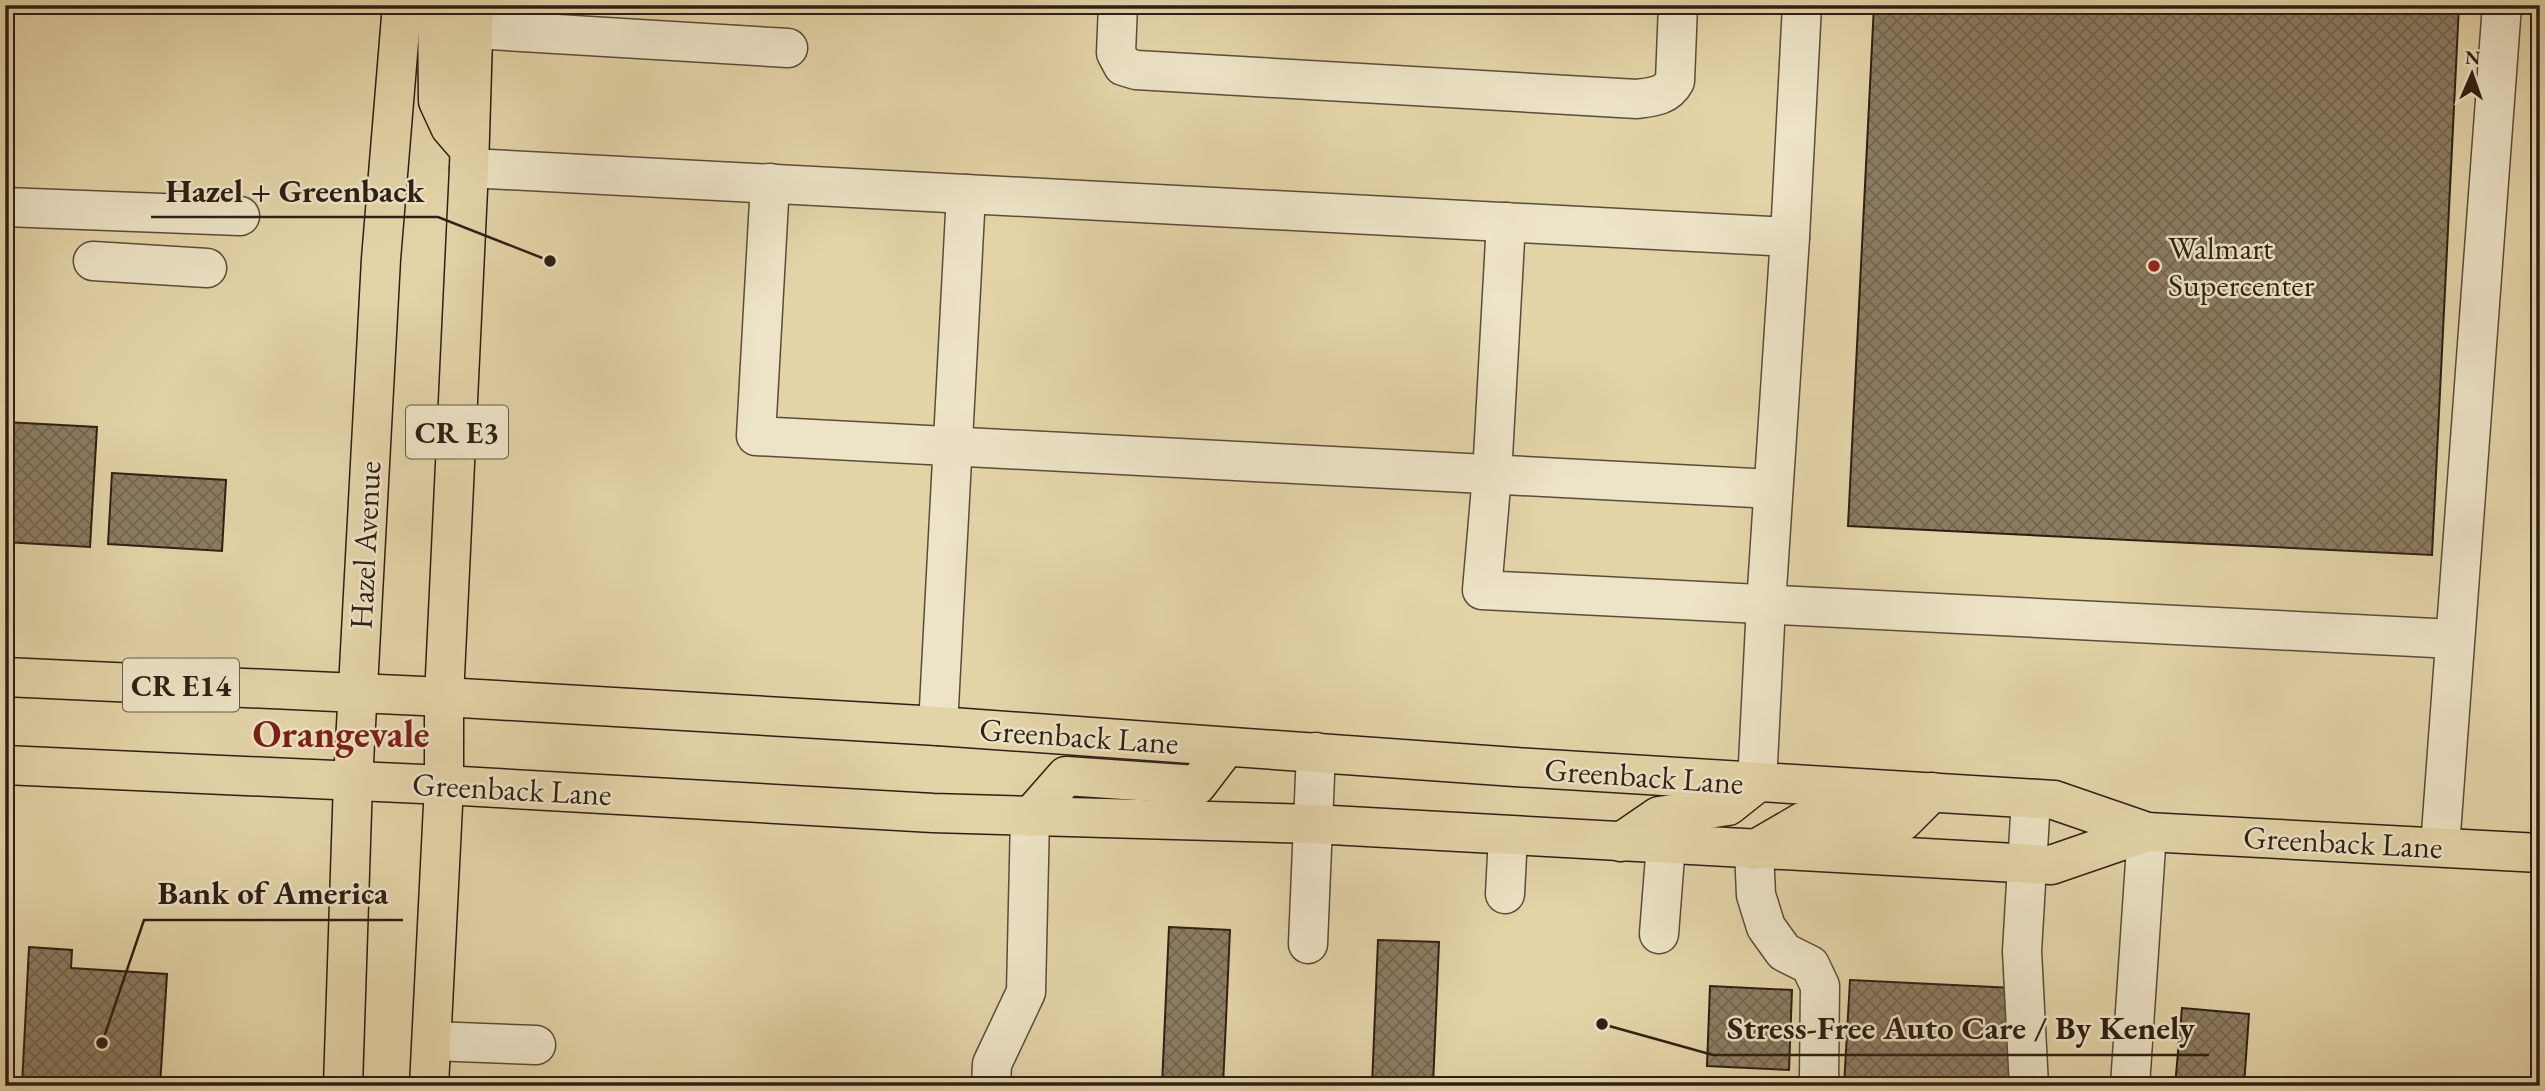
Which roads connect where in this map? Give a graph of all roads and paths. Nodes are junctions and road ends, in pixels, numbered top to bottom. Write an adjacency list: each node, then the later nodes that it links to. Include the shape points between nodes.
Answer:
1 (402, 5): 24 (main road, Hazel Avenue / CR E3, via 381,259)
2 (437, 5): 9 (main road, via 438,101)
3 (1118, 5): 4 (street, via 1116,53 1123,66 1136,70 1637,99 1670,90 1675,81)
4 (1678, 5)
5 (1802, 5): 15 (street)
6 (2502, 5): 22 (street)
7 (474, 17): 8 (street); 9 (main road, CR E3)
8 (788, 48)
9 (469, 159): 10 (street); 25 (main road, CR E3)
10 (770, 183): 11 (street); 18 (street, via 756,436)
11 (966, 194): 14 (street); 18 (street)
12 (5, 207): 13 (street)
13 (240, 216)
14 (1506, 222): 15 (street); 19 (street)
15 (1790, 237): 20 (street)
16 (93, 261): 17 (street)
17 (206, 268)
18 (953, 447): 19 (street); 26 (street)
19 (1492, 475): 20 (street); 21 (street, via 1482,590)
20 (1773, 489): 21 (street)
21 (1766, 605): 22 (street); 31 (street)
22 (2454, 639): 41 (street)
23 (5, 677): 24 (main road, Greenback Lane / CR E14)
24 (357, 693): 25 (main road, Greenback Lane / CR E14); 30 (main road, Hazel Avenue / CR E3)
25 (444, 697): 26 (main road, Greenback Lane); 32 (main road, CR E3)
26 (938, 726): 27 (main road, Greenback Lane)
27 (1226, 747): 28 (main road, Greenback Lane); 35 (main road, via 1196,785 1066,776)
28 (1316, 752): 31 (main road, Greenback Lane); 36 (street)
29 (5, 765): 30 (main road, Greenback Lane)
30 (353, 781): 32 (main road, Greenback Lane); 50 (main road, Hazel Avenue / CR E3)
31 (1757, 783): 33 (main road, Greenback Lane); 39 (main road, via 1728,806 1659,816)
32 (444, 785): 35 (main road, Greenback Lane); 48 (main road, CR E3)
33 (1932, 793): 34 (main road, Greenback Lane); 42 (main road, via 1903,821 1804,821)
34 (2031, 799): 37 (main road, Greenback Lane, via 2054,800); 44 (street)
35 (1030, 817): 36 (main road, Greenback Lane); 52 (street, via 1026,992 992,1063)
36 (1313, 824): 38 (main road, Greenback Lane); 47 (street)
37 (2147, 832): 41 (main road, Greenback Lane); 44 (main road, Greenback Lane, via 2051,865); 55 (street)
38 (1508, 836): 39 (main road, Greenback Lane); 45 (street)
39 (1621, 842): 40 (main road, Greenback Lane)
40 (1666, 844): 42 (main road, Greenback Lane); 46 (street)
41 (2440, 847): 43 (main road, Greenback Lane)
42 (1754, 850): 44 (main road, Greenback Lane); 53 (street, via 1756,895 1766,927 1784,952 1810,965 1820,986)
43 (2540, 853)
44 (2027, 864): 54 (street, via 2022,951)
45 (1504, 894)
46 (1659, 934)
47 (1308, 944)
48 (432, 1041): 49 (street); 51 (main road, CR E3)
49 (536, 1045)
50 (343, 1086)
51 (429, 1086)
52 (991, 1086)
53 (1822, 1086)
54 (2029, 1086)
55 (2130, 1086)

